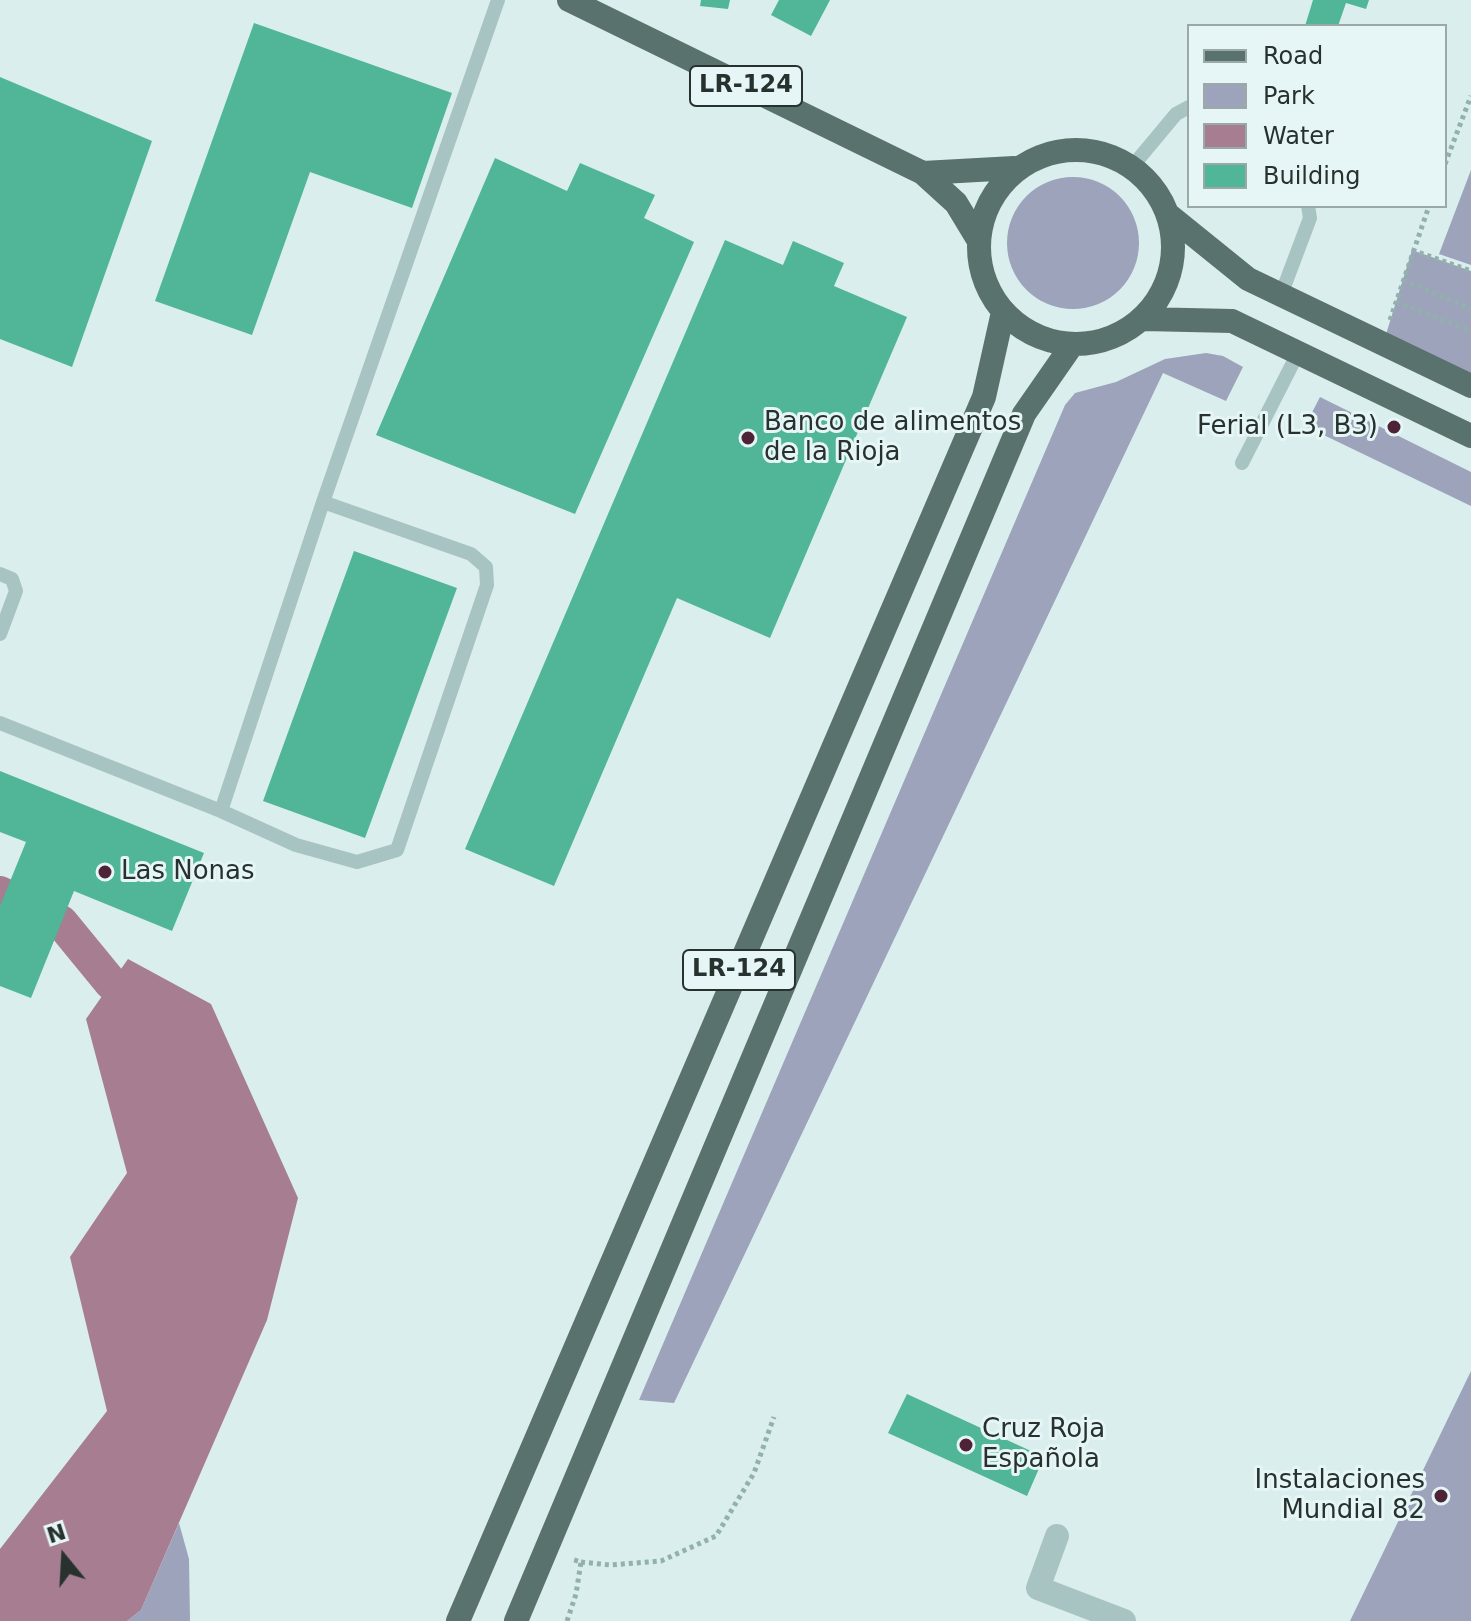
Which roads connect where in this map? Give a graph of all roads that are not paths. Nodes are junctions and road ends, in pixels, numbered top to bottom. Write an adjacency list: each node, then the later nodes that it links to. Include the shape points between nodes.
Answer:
1 (498, 0): 18 (lane)
2 (569, 0): 6 (main road, LR-124)
3 (1187, 108): 5 (lane)
4 (1014, 168): 5 (main road, LR-124, via 1061,151 1087,151 1114,157); 6 (main road, LR-124); 9 (main road, LR-124, via 995,188)
5 (1131, 168): 8 (main road, LR-124, via 1157,192)
6 (923, 173): 9 (main road, LR-124, via 956,203)
7 (1308, 208): 10 (lane, via 1310,218)
8 (1170, 216): 10 (main road, via 1248,279); 12 (main road, LR-124, via 1175,243 1172,271 1162,297)
9 (979, 241): 11 (main road, LR-124, via 983,277)
10 (1281, 295): 15 (main road)
11 (1003, 312): 13 (main road, LR-124, via 1034,336); 24 (main road, LR-124, via 984,397)
12 (1144, 319): 13 (main road, LR-124, via 1111,340); 14 (main road, via 1232,321)
13 (1072, 345): 25 (main road, LR-124, via 1024,414)
14 (1298, 353): 16 (main road); 17 (lane)
15 (1471, 386)
16 (1471, 436)
17 (1242, 463)
18 (323, 502): 22 (lane); 22 (lane, via 471,554 486,567 483,600 397,850 357,862 296,845)
19 (0, 574): 20 (lane, via 12,579 16,591)
20 (0, 634)
21 (0, 723): 22 (lane)
22 (221, 811)
23 (1057, 1536): 26 (street, via 1038,1588)
24 (458, 1621)
25 (516, 1621)
26 (1124, 1621)

